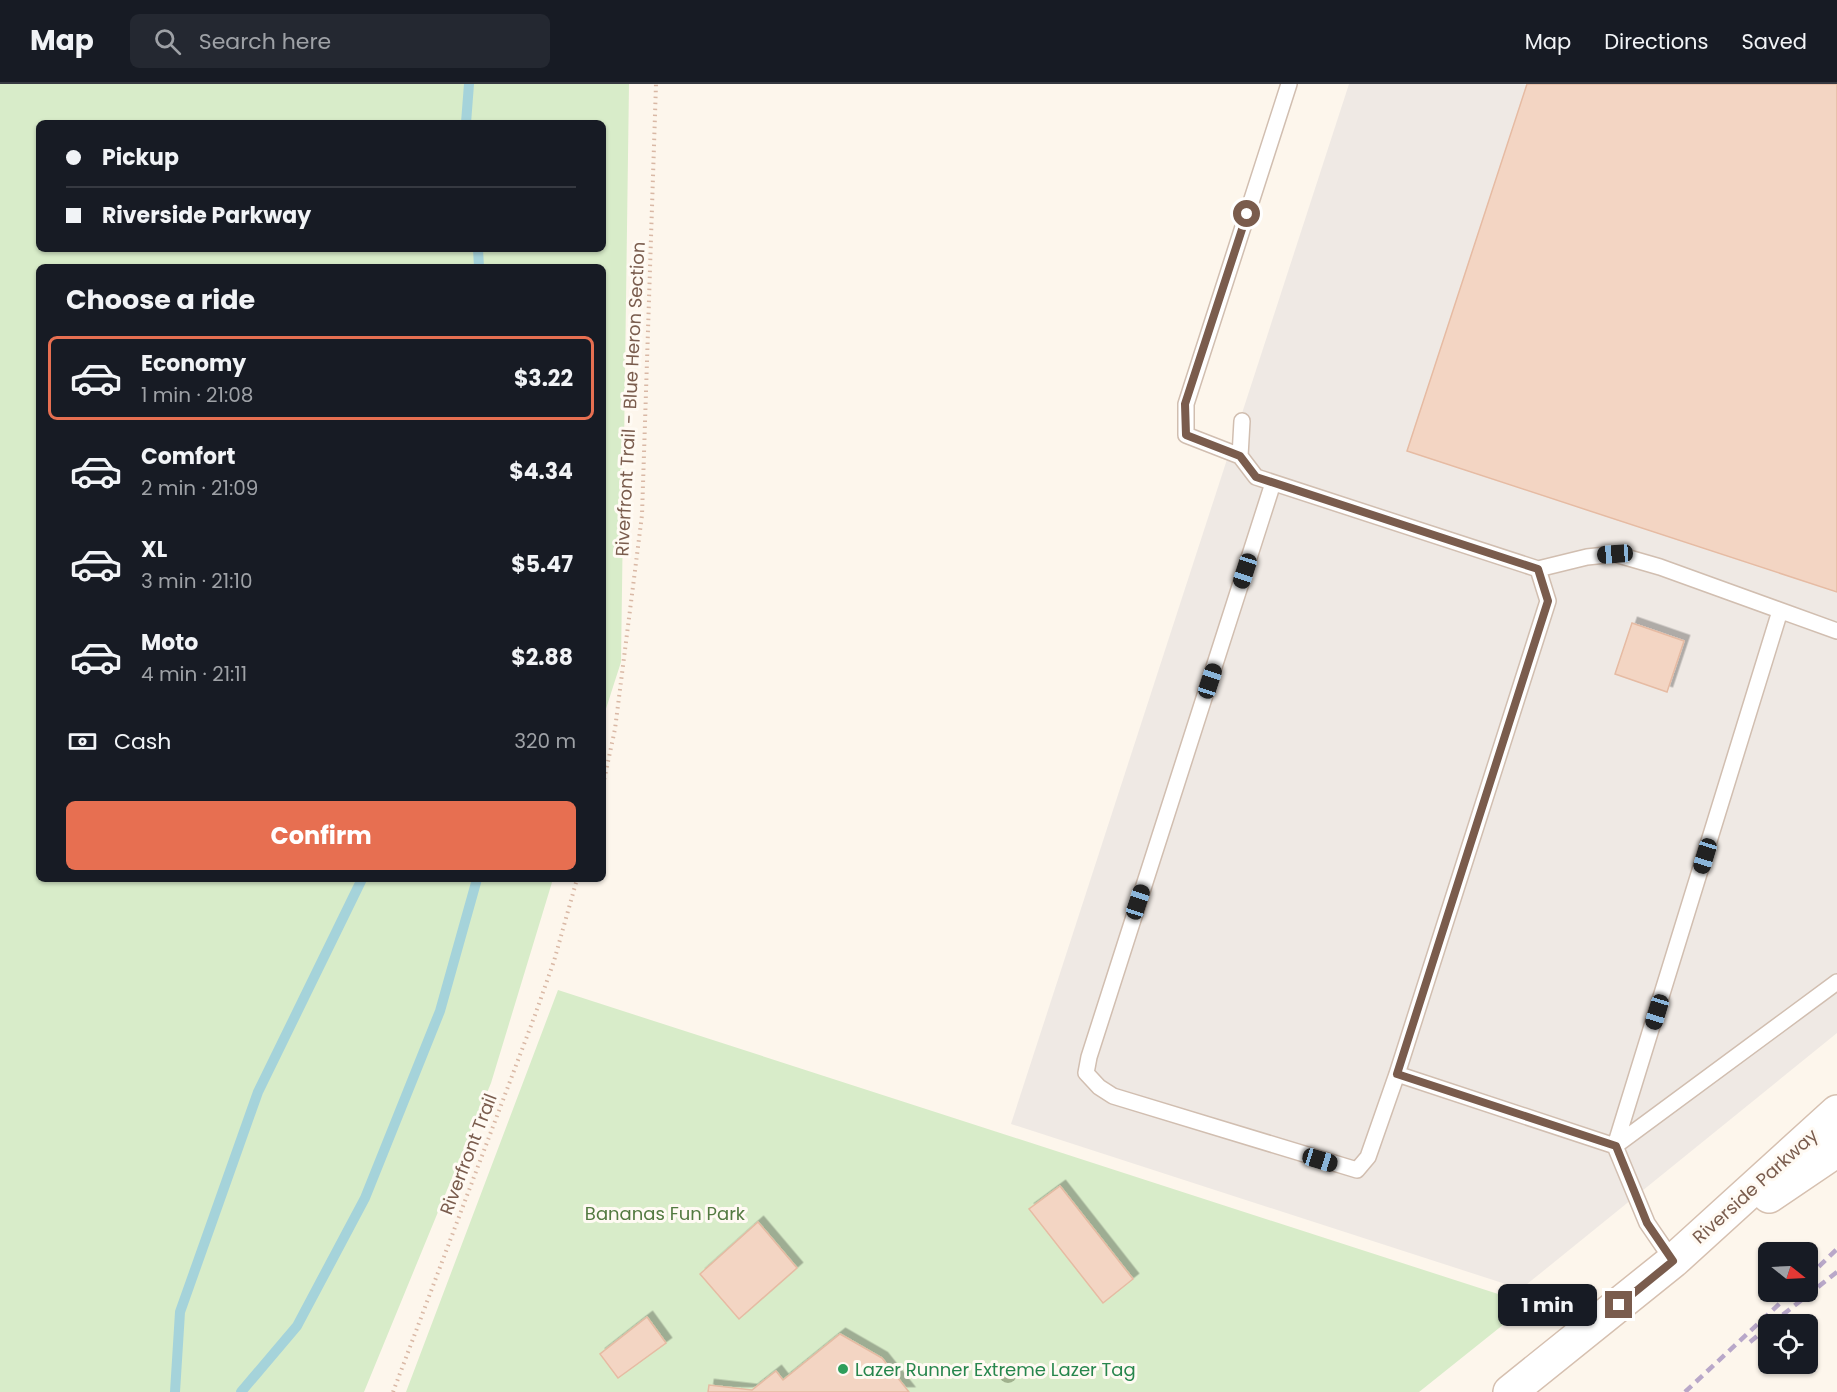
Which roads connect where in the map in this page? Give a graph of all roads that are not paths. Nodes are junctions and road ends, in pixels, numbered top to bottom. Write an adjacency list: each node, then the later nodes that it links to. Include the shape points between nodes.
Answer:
1 (1289, 84): 3 (lane, via 1185,404 1186,435)
2 (1242, 421): 3 (lane)
3 (1240, 456): 4 (lane, via 1256,477)
4 (1274, 483): 5 (lane); 9 (lane, via 1086,1073 1113,1096 1358,1170 1368,1156)
5 (1538, 569): 6 (lane, via 1615,554); 9 (lane, via 1548,601)
6 (1780, 611): 7 (lane); 11 (lane)
7 (1837, 632)
8 (1837, 982): 11 (lane)
9 (1397, 1074): 11 (lane)
10 (1837, 1112): 13 (main road, Riverside Parkway)
11 (1616, 1146): 13 (lane, via 1647,1223)
12 (1837, 1150): 13 (main road, Riverside Parkway)
13 (1673, 1261): 14 (main road, Riverside Parkway)
14 (1510, 1392)

